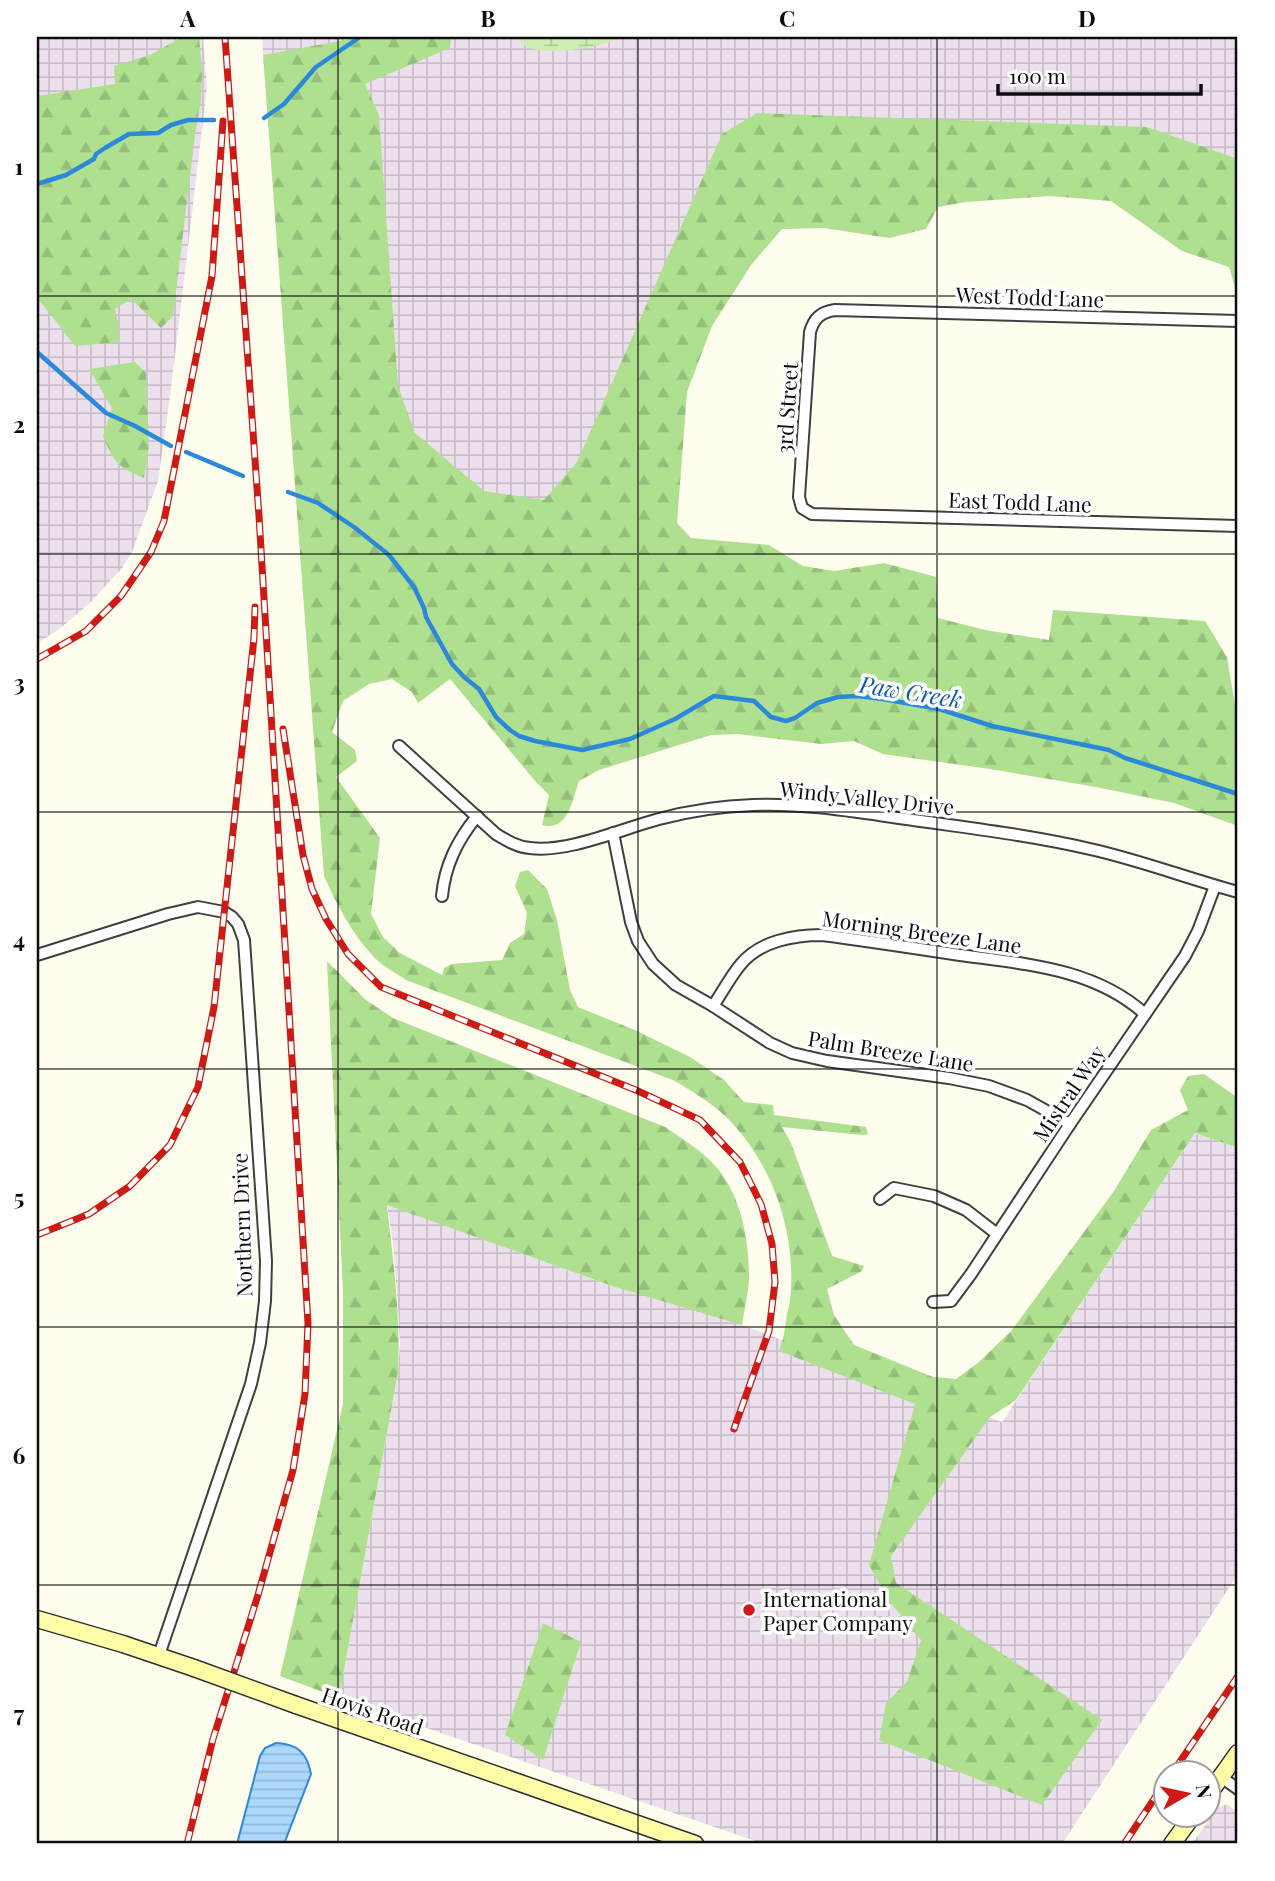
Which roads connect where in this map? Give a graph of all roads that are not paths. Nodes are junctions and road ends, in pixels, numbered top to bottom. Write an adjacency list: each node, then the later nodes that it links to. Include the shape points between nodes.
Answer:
1 (821, 314): 2 (street, West Todd Lane, via 835,310); 3 (street, 3rd Street, via 810,332 799,497)
2 (1238, 321)
3 (802, 509): 4 (street, East Todd Lane, via 812,514 853,516)
4 (1238, 526)
5 (399, 746): 6 (street, Windy Valley Drive)
6 (477, 816): 7 (street, Windy Valley Drive, via 496,834 530,848 565,846); 10 (street, via 448,863)
7 (613, 832): 8 (street, Windy Valley Drive, via 706,810 753,805 832,808 1046,839); 12 (street, Palm Breeze Lane, via 638,941 653,964 676,985)
8 (1215, 886): 9 (street, Windy Valley Drive); 13 (street, Mistral Way, via 1185,956)
9 (1238, 892)
10 (442, 897)
11 (37, 955): 19 (street, Northern Drive, via 198,907 232,917 244,940 265,1301 248,1394)
12 (713, 1006): 13 (street, Morning Breeze Lane, via 742,962 756,951 798,935 822,935 1073,973 1108,987); 14 (street, Palm Breeze Lane, via 792,1053 989,1086)
13 (1145, 1014): 14 (street, Mistral Way)
14 (1070, 1124): 16 (street, Mistral Way)
15 (880, 1199): 16 (street, via 894,1188 934,1196 967,1210)
16 (997, 1234): 17 (street, Mistral Way, via 951,1301)
17 (933, 1302)
18 (37, 1619): 19 (street, Hovis Road)
19 (159, 1655): 24 (street, Hovis Road, bridge)
20 (1238, 1753): 21 (street)
21 (1222, 1777): 22 (street)
22 (1238, 1789)
23 (1184, 1828): 25 (street)
24 (695, 1844)
25 (1172, 1844)

